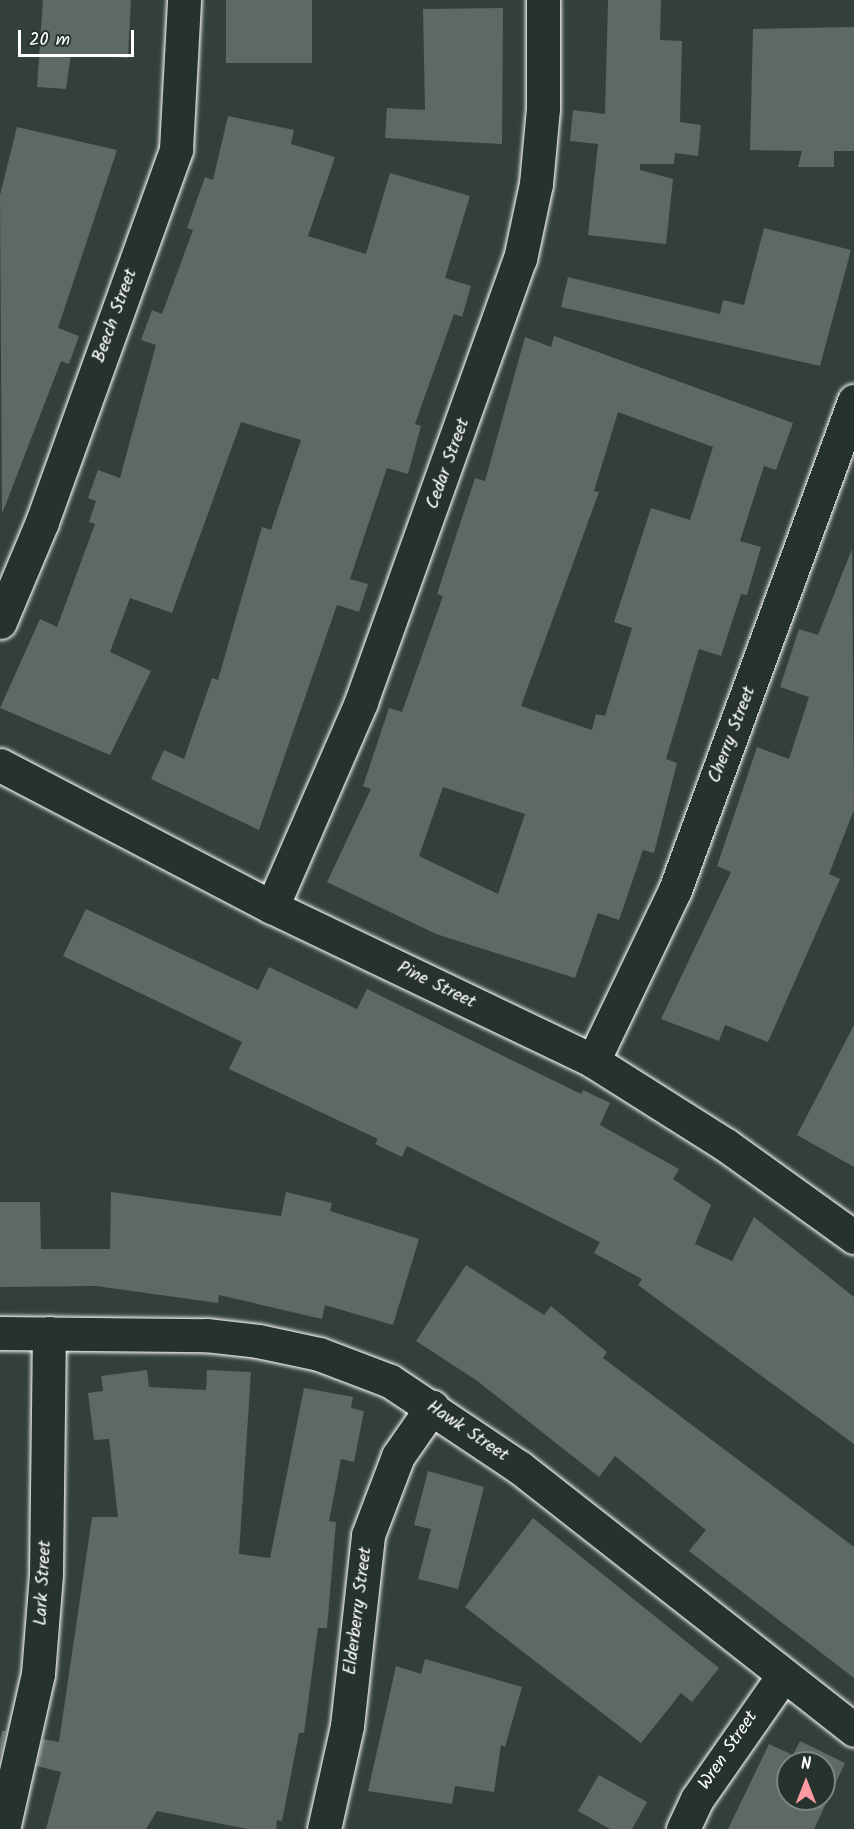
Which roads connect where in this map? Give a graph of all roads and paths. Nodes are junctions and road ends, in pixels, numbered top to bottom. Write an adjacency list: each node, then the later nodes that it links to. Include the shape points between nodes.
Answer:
1 (184, 0): 4 (street, Beech Street, via 176,149 42,522)
2 (543, 0): 6 (street, Cedar Street, via 543,108 536,184 520,259 361,702)
3 (854, 401): 7 (street, Cherry Street, via 675,890)
4 (0, 622)
5 (0, 765): 6 (street, Pine Street)
6 (272, 907): 7 (street, Pine Street)
7 (594, 1061): 8 (street, Pine Street, via 726,1145)
8 (854, 1238)
9 (0, 1333): 10 (street, Hawk Street)
10 (49, 1333): 11 (street, Hawk Street, via 258,1341 319,1354 390,1381); 14 (street, Lark Street, via 46,1574 38,1674)
11 (432, 1407): 12 (street, Hawk Street, via 519,1467); 15 (street, Elderberry Street, via 398,1456 368,1535 347,1726)
12 (782, 1677): 13 (street, Hawk Street); 16 (street, Wren Street, via 703,1790)
13 (854, 1730)
14 (3, 1829)
15 (324, 1829)
16 (683, 1829)

